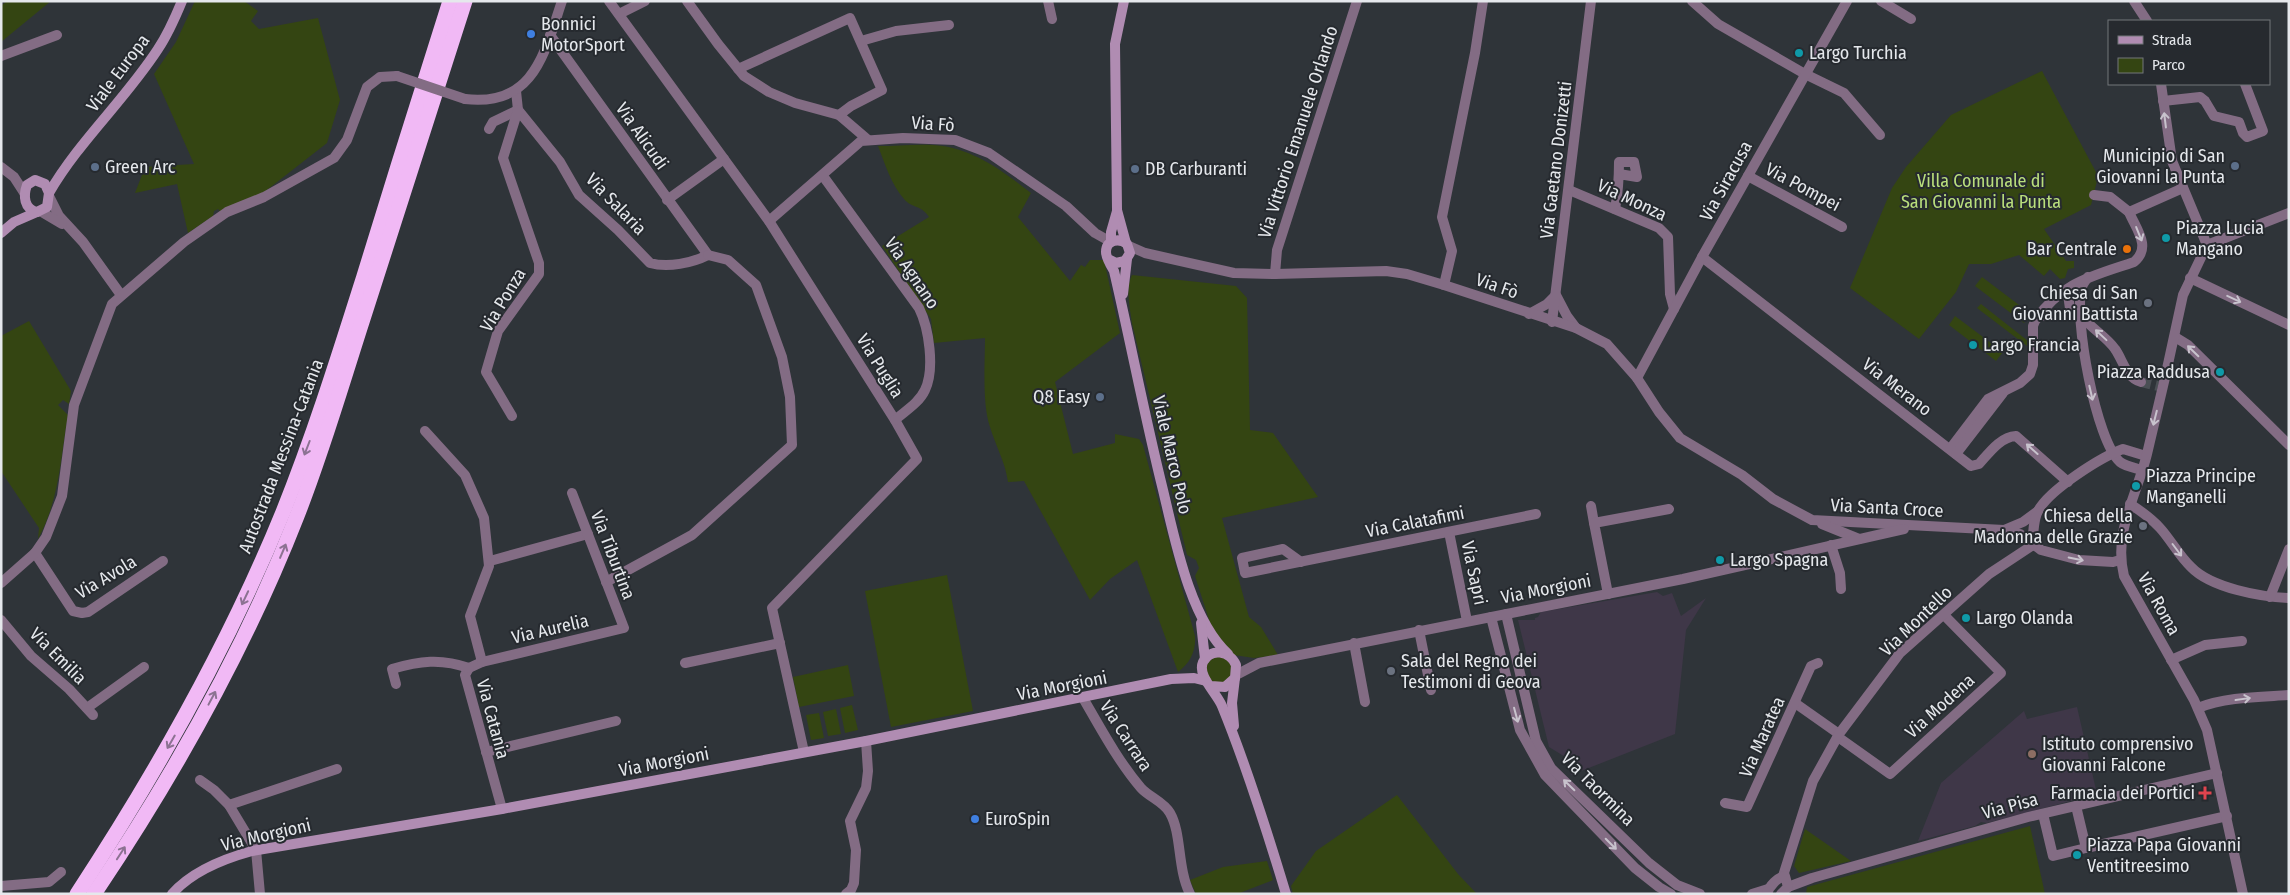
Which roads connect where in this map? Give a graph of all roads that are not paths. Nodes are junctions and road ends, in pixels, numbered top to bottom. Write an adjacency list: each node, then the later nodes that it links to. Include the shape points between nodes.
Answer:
1 (182, 1): 38 (main road, Viale Europa, via 157,51)
2 (450, 1): 180 (highway, Autostrada Messina-Catania, one-way to 180, via 320,413 283,511 235,621 186,717)
3 (457, 1): 95 (highway)
4 (465, 1): 95 (highway, Autostrada Messina-Catania, via 334,415)
5 (562, 1): 24 (street)
6 (609, 1): 18 (street, Via Puglia)
7 (645, 1): 18 (street)
8 (687, 1): 27 (street)
9 (1048, 1): 20 (street)
10 (1124, 1): 53 (main road, via 1115,44)
11 (1357, 1): 69 (street, Via Vittorio Emanuele Orlando, via 1277,250)
12 (1483, 1): 72 (street, via 1476,54 1442,217 1452,251)
13 (1591, 1): 47 (street, Via Gaetano Donizetti)
14 (1692, 1): 28 (street, via 1718,24)
15 (1847, 1): 28 (street, Via Siracusa)
16 (1880, 1): 19 (street)
17 (2134, 1): 21 (street)
18 (619, 14): 39 (street, Via Puglia)
19 (1911, 18)
20 (1052, 19)
21 (2146, 20)
22 (949, 25): 25 (street, via 896,31)
23 (57, 35): 26 (street)
24 (550, 35): 31 (street, via 533,75); 51 (street, Via Alicudi)
25 (861, 41): 27 (street, via 850,18); 34 (street, via 882,90)
26 (1, 56)
27 (738, 69): 34 (street, via 769,92)
28 (1804, 74): 36 (street, via 1844,93); 44 (street, Via Siracusa)
29 (2161, 85): 32 (street)
30 (2245, 85): 32 (street, via 2263,132 2247,137 2239,122 2214,116 2200,97)
31 (516, 91): 33 (street); 74 (street, bridge, via 481,101 465,99 397,76 380,76 367,87 341,150 326,164 228,212 184,242)
32 (2163, 101): 46 (street, one-way to 32, via 2169,147)
33 (518, 110): 35 (street, via 493,122); 66 (street, Via Salaria, via 560,162 579,195 650,263 691,262); 87 (street, Via Ponza, via 503,158 539,263 539,274 498,331 486,372)
34 (839, 115): 37 (street)
35 (489, 129)
36 (1880, 135)
37 (867, 140): 43 (street, via 861,141); 64 (street, Via Fò, via 955,140 989,153 1066,206)
38 (71, 159): 45 (main road); 48 (main road)
39 (724, 159): 51 (street); 57 (street, Via Puglia)
40 (1, 167): 42 (street)
41 (1619, 174): 52 (street)
42 (14, 176): 45 (street); 50 (street)
43 (823, 176): 57 (street); 88 (street, Via Agnano, via 925,319 929,369 926,389 919,400)
44 (1748, 176): 60 (street, Via Pompei); 67 (street, Via Siracusa)
45 (37, 180): 48 (main road, via 46,184); 50 (main road, via 27,185)
46 (2182, 188): 55 (street); 63 (street)
47 (1569, 190): 52 (street, Via Monza); 75 (street, Via Gaetano Donizetti)
48 (49, 195): 54 (main road, via 47,207); 59 (street, via 53,208)
49 (2094, 195): 55 (street, via 2110,197)
50 (25, 196): 54 (main road, via 28,207); 58 (main road)
51 (667, 200): 66 (street, Via Alicudi)
52 (1614, 209): 77 (street, Via Monza, via 1659,228 1668,236 1670,294)
53 (1117, 210): 62 (main road); 64 (main road)
54 (39, 212): 58 (main road); 59 (street)
55 (2129, 212): 70 (street, one-way to 70, via 2141,239 2141,257)
56 (2289, 213): 63 (street)
57 (769, 221): 88 (street, Via Puglia)
58 (14, 222): 61 (main road)
59 (67, 227): 74 (street, via 83,242)
60 (1842, 227)
61 (1, 233)
62 (1127, 244): 64 (main road, via 1120,240); 65 (street, Via Fò); 68 (main road)
63 (2207, 245): 71 (street)
64 (1108, 250): 68 (main road, via 1118,263); 76 (main road, Viale Marco Polo)
65 (1145, 253): 68 (street); 69 (street, Via Fò, via 1234,272)
66 (708, 255): 121 (street, via 728,260 756,284 782,357 790,397 792,445 692,535)
67 (1702, 257): 77 (street, Via Siracusa); 91 (street, Via Merano)
68 (1127, 258): 76 (main road)
69 (1275, 274): 72 (street, Via Fò, via 1386,271)
70 (2088, 277): 73 (street); 79 (street, via 2081,288)
71 (2190, 278): 82 (street, one-way to 82); 84 (street)
72 (1444, 285): 78 (street, Via Fò)
73 (2062, 291): 79 (street, via 2068,294); 80 (street)
74 (121, 295): 116 (street, via 112,304 102,325 74,405 62,496 46,537)
75 (1556, 295): 78 (street); 81 (street, Via Gaetano Donizetti); 83 (street)
76 (1122, 305): 127 (main road, Viale Marco Polo, via 1173,533)
77 (1674, 309): 85 (street, Via Siracusa)
78 (1529, 314): 81 (street, Via Fò)
79 (2076, 315): 80 (street); 86 (street, one-way to 79, via 2129,374 2115,348); 92 (street, one-way to 92, via 2096,412)
80 (2038, 316): 91 (street, via 2033,326 2030,374 2004,391)
81 (1552, 322): 83 (street, Via Fò)
82 (2289, 325)
83 (1576, 328): 85 (street, Via Fò, via 1606,344)
84 (2174, 337): 90 (street, one-way to 84, via 2252,410 2188,345); 93 (street, one-way to 93)
85 (1637, 378): 98 (street, Via Fò, via 1680,438 1742,475)
86 (2141, 382)
87 (512, 416)
88 (895, 420): 138 (street, Via Puglia, via 917,459 772,608)
89 (425, 431): 119 (street, Via Catania, via 465,475 484,518)
90 (2287, 440)
91 (1953, 452): 96 (street, Via Merano, one-way to 91, via 2016,436 2005,439 1975,467)
92 (2113, 452): 93 (street, via 2123,449); 94 (street, via 2121,462); 96 (street)
93 (2147, 452): 94 (street, Via Roma)
94 (2142, 470): 100 (street, Via Roma)
95 (312, 475): 181 (highway, Autostrada Messina-Catania, one-way to 95, via 173,769 215,693 274,572)
96 (2068, 482): 102 (street)
97 (572, 493): 111 (street, Via Tiburtina)
98 (1773, 499): 104 (street, Via Santa Croce)
99 (1591, 506): 105 (street)
100 (2129, 506): 118 (street, Via Roma); 125 (street, one-way to 125, via 2145,513 2195,571 2213,581)
101 (1668, 509): 105 (street)
102 (2038, 511): 109 (street, via 2024,522); 114 (street, via 2032,531)
103 (1536, 514): 110 (street, Via Calatafimi)
104 (1812, 520): 106 (street, Via Santa Croce); 108 (street)
105 (1594, 523): 124 (street)
106 (1867, 523): 107 (street, Via Santa Croce); 112 (street)
107 (1915, 526): 109 (street, Via Santa Croce); 112 (street, Via Morgioni)
108 (1836, 529): 112 (street); 113 (street)
109 (2004, 530): 114 (street, via 2020,534)
110 (1449, 532): 120 (street, Via Calatafimi); 132 (street, Via Sapri)
111 (588, 534): 119 (street); 121 (street, Via Tiburtina)
112 (1864, 538): 113 (street, Via Morgioni)
113 (1835, 544): 123 (street); 124 (street, Via Morgioni)
114 (2033, 545): 118 (street, one-way to 118, via 2079,560); 129 (street, Via Montello, via 1989,574)
115 (2289, 549): 125 (street)
116 (34, 553): 117 (street, Via Avola, via 73,610 82,613); 122 (street)
117 (163, 560)
118 (2120, 560): 141 (street, Via Roma, via 2124,576)
119 (490, 561): 143 (street, Via Catania, via 470,616)
120 (1301, 562): 120 (street, Via Calatafimi, via 1245,574 1242,558 1283,549)
121 (606, 582): 133 (street, Via Tiburtina)
122 (1, 584)
123 (1841, 589)
124 (1608, 594): 128 (street, Via Morgioni)
125 (2270, 597): 126 (street)
126 (2289, 598)
127 (1198, 610): 140 (main road, via 1216,643); 142 (main road, via 1204,639)
128 (1506, 614): 130 (street, Via Morgioni); 134 (street, Via Taormina)
129 (1944, 616): 160 (street, Via Montello, via 1900,653); 160 (street, Via Modena, via 2001,673 1890,774)
130 (1491, 617): 132 (street, Via Morgioni); 136 (street, Via Taormina)
131 (1, 620): 147 (street, Via Emilia, via 30,656 90,712)
132 (1467, 621): 135 (street, Via Morgioni)
133 (624, 628): 143 (street, Via Aurelia)
134 (1509, 628): 136 (street); 188 (street, Via Taormina, one-way to 134, via 1677,885 1649,863 1552,768 1536,741)
135 (1418, 630): 139 (street, Via Morgioni); 153 (street)
136 (1495, 631): 187 (street, Via Taormina, one-way to 187, via 1520,730 1545,775 1636,868)
137 (2242, 641): 141 (street, via 2205,646)
138 (780, 643): 145 (street); 164 (street, Via Puglia)
139 (1354, 643): 144 (street, Via Morgioni); 156 (street)
140 (1230, 657): 142 (main road, via 1216,653); 144 (street); 149 (main road, via 1237,668)
141 (2171, 660): 158 (street, Via Roma)
142 (1204, 661): 150 (main road); 152 (main road, via 1202,673)
143 (482, 662): 148 (street, Via Catania)
144 (1259, 662): 149 (street)
145 (685, 663)
146 (1818, 663): 157 (street, Via Maratea, via 1810,666)
147 (144, 667)
148 (469, 668): 151 (street, via 418,661 392,669); 163 (street, Via Catania, via 464,675)
149 (1236, 676): 152 (main road, via 1225,687); 162 (main road, via 1233,721)
150 (1171, 680): 152 (main road, via 1194,678); 155 (main road, Via Morgioni)
151 (396, 684)
152 (1208, 684): 162 (main road, via 1222,706)
153 (1431, 690)
154 (2289, 695): 158 (street, one-way to 154, via 2248,698)
155 (1083, 698): 161 (main road, Via Morgioni); 185 (street, Via Carrara, via 1124,767 1143,790 1171,813 1180,866)
156 (1365, 702)
157 (1795, 704): 160 (street); 168 (street, Via Maratea, via 1748,807)
158 (2198, 708): 166 (street, Via Roma)
159 (616, 721): 163 (street)
160 (1839, 735): 177 (street, Via Montello, via 1813,781)
161 (866, 741): 164 (main road, Via Morgioni); 184 (street, via 866,788 850,821 856,850 854,883)
162 (1238, 749): 186 (main road)
163 (486, 752): 171 (street, Via Catania)
164 (804, 752): 171 (main road, Via Morgioni)
165 (338, 769): 169 (street)
166 (2217, 773): 170 (street, Via Pisa); 173 (street, Via Roma)
167 (200, 780): 169 (street)
168 (1724, 803)
169 (229, 805): 175 (street)
170 (2076, 806): 172 (street, Via Pisa); 174 (street)
171 (502, 809): 175 (main road, Via Morgioni)
172 (2043, 814): 174 (street, via 2053,856); 177 (street, Via Pisa)
173 (2227, 816): 174 (street); 190 (street, Via Roma)
174 (2086, 848)
175 (256, 850): 182 (main road, Via Morgioni, via 224,858 179,886); 183 (street)
176 (61, 872): 178 (street, via 49,882)
177 (1784, 884): 179 (street, Via Pisa)
178 (1, 886)
179 (1768, 891): 189 (street)
180 (76, 894)
181 (94, 894)
182 (172, 894)
183 (260, 894)
184 (846, 894)
185 (1190, 894)
186 (1286, 894)
187 (1671, 894)
188 (1700, 894)
189 (1752, 894)
190 (2243, 894)

